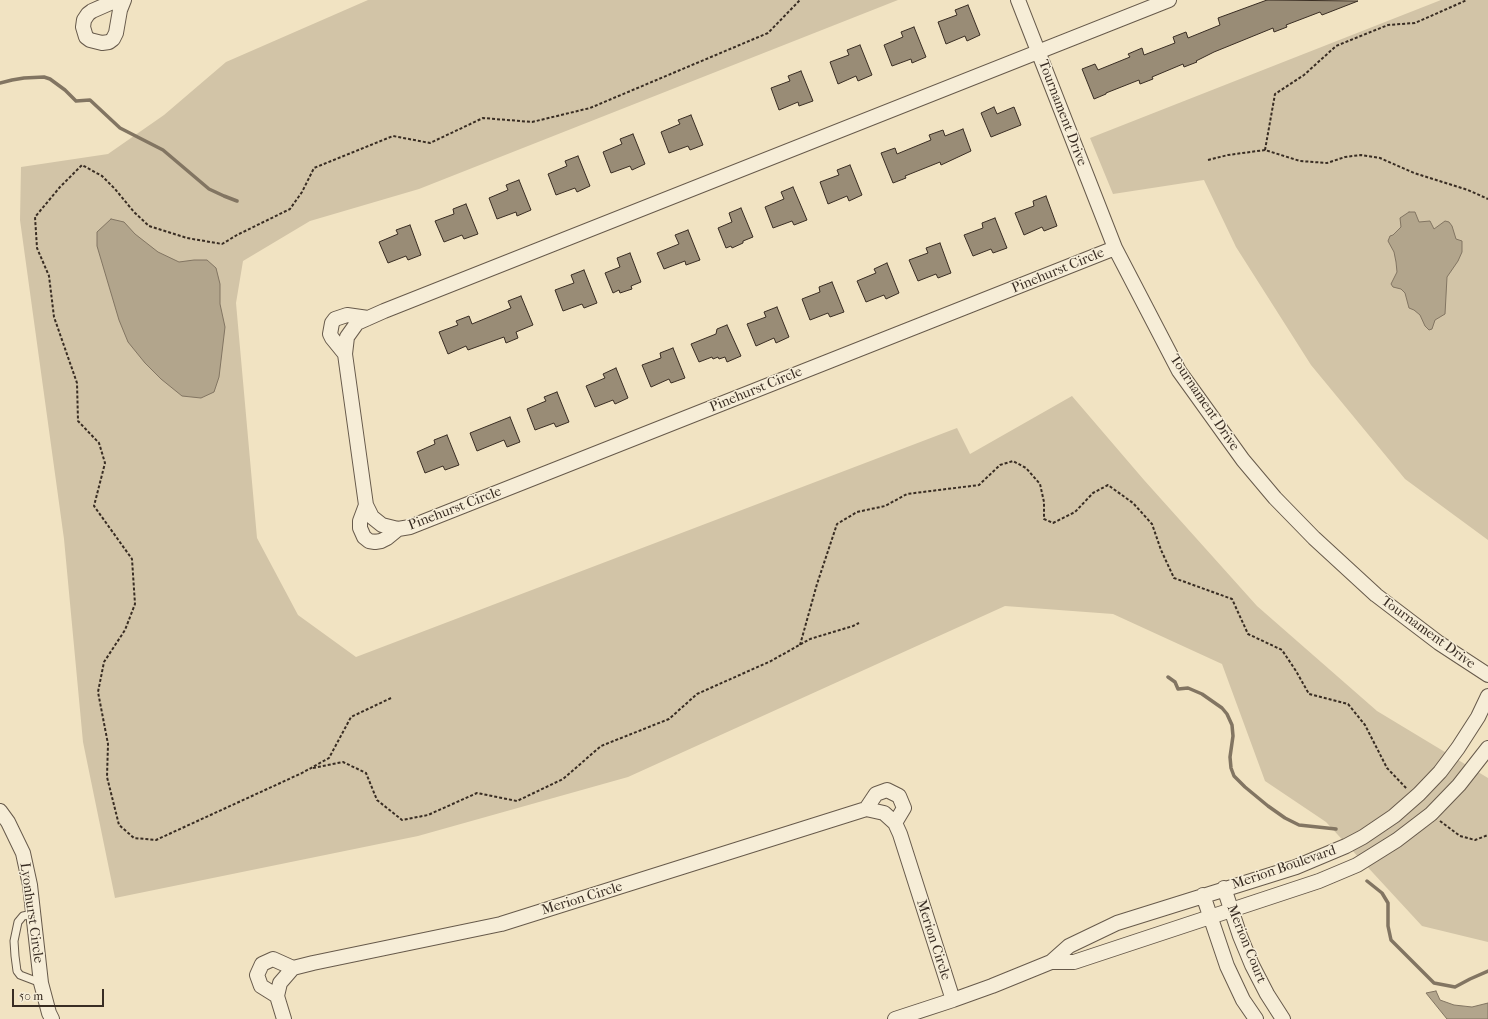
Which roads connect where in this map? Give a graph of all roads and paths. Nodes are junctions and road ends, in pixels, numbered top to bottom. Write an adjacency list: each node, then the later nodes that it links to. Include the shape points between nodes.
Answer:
1 (117, 0): 2 (street, via 88,14 83,27 86,37 102,44 113,39)
2 (124, 0)
3 (800, 0): 22 (path, via 768,33 590,108 532,122 483,118 430,143 393,136 314,168 290,209 222,244 187,238 150,226 102,176 82,165 35,217 37,248 49,276 54,317 77,383 78,421 99,443 104,463 94,506 132,559 135,604 125,630 104,662 98,692 108,744 107,777 119,825 134,838 156,840)
4 (1018, 0): 7 (street, Tournament Drive)
5 (1169, 0): 7 (street, Pinehurst Circle)
6 (1467, 0): 8 (path, via 1415,22 1388,25 1336,46 1304,75 1275,94)
7 (1038, 52): 11 (street, Tournament Drive); 12 (street, Pinehurst Circle)
8 (1265, 150): 9 (path); 10 (path, via 1300,161 1327,163 1361,155 1380,158)
9 (1208, 160)
10 (1488, 199)
11 (1115, 248): 15 (street, Pinehurst Circle, via 410,527); 18 (street, Tournament Drive, via 1179,371 1243,460 1275,498 1376,595 1439,643)
12 (368, 318): 13 (street, Pinehurst Circle, via 357,324 350,332); 13 (street, Pinehurst Circle, via 347,315 335,319 330,334)
13 (345, 354): 14 (street, Pinehurst Circle)
14 (366, 505): 15 (street, Pinehurst Circle, via 372,517 378,522); 15 (street, Pinehurst Circle, via 360,528 369,541 381,541)
15 (398, 529)
16 (858, 623): 17 (path, via 810,639)
17 (800, 645): 22 (path, via 697,694 669,719 601,746 563,779 517,801 477,793 428,814 402,820 377,800 366,773 343,762); 23 (path, via 837,524 857,512 885,506 907,494 979,485 1000,465 1013,461 1026,468 1040,484 1044,519 1053,523 1075,512 1093,493 1108,485 1133,503 1152,524 1174,578 1232,599 1248,634 1282,650 1309,694 1348,704 1364,725 1387,768)
18 (1488, 675)
19 (1488, 696): 23 (street, Merion Boulevard, via 1458,748 1440,772)
20 (391, 698): 22 (path, via 351,717 329,758)
21 (1488, 748): 26 (street, Merion Boulevard, via 1459,785)
22 (310, 768)
23 (1415, 798): 29 (street, Merion Boulevard, via 1394,816 1346,846 1296,867)
24 (866, 809): 27 (street, Merion Circle, via 884,812); 27 (street, via 876,794 887,790 899,796 904,808); 35 (street, Merion Circle, via 501,924)
25 (0, 810): 32 (street, Lyonhurst Circle, via 23,853)
26 (1431, 814): 28 (path, via 1460,836 1476,840); 31 (street, Merion Boulevard, via 1397,840 1357,865 1319,881)
27 (895, 823): 38 (street, Merion Circle)
28 (1488, 835)
29 (1224, 888): 30 (street, Merion Boulevard); 31 (street, Merion Court)
30 (1203, 895): 33 (street, Merion Court); 34 (street, Merion Boulevard, via 1117,923 1069,946)
31 (1232, 910): 33 (street, Merion Boulevard); 43 (street, Merion Court, via 1252,965)
32 (33, 914): 36 (street, Lyonhurst Circle); 36 (lane, via 23,916 18,922 14,941 16,968 20,976)
33 (1210, 918): 34 (street, Merion Boulevard, via 1074,962); 42 (street, Merion Court, via 1227,966 1243,1000)
34 (1051, 962): 38 (street, Merion Boulevard)
35 (293, 968): 37 (street, via 280,983); 37 (street, via 273,959 262,964 257,975 261,986)
36 (41, 983): 39 (street, Lyonhurst Circle)
37 (277, 996): 40 (street)
38 (953, 1000): 41 (street)
39 (52, 1019)
40 (284, 1019)
41 (895, 1019)
42 (1256, 1019)
43 (1283, 1019)

